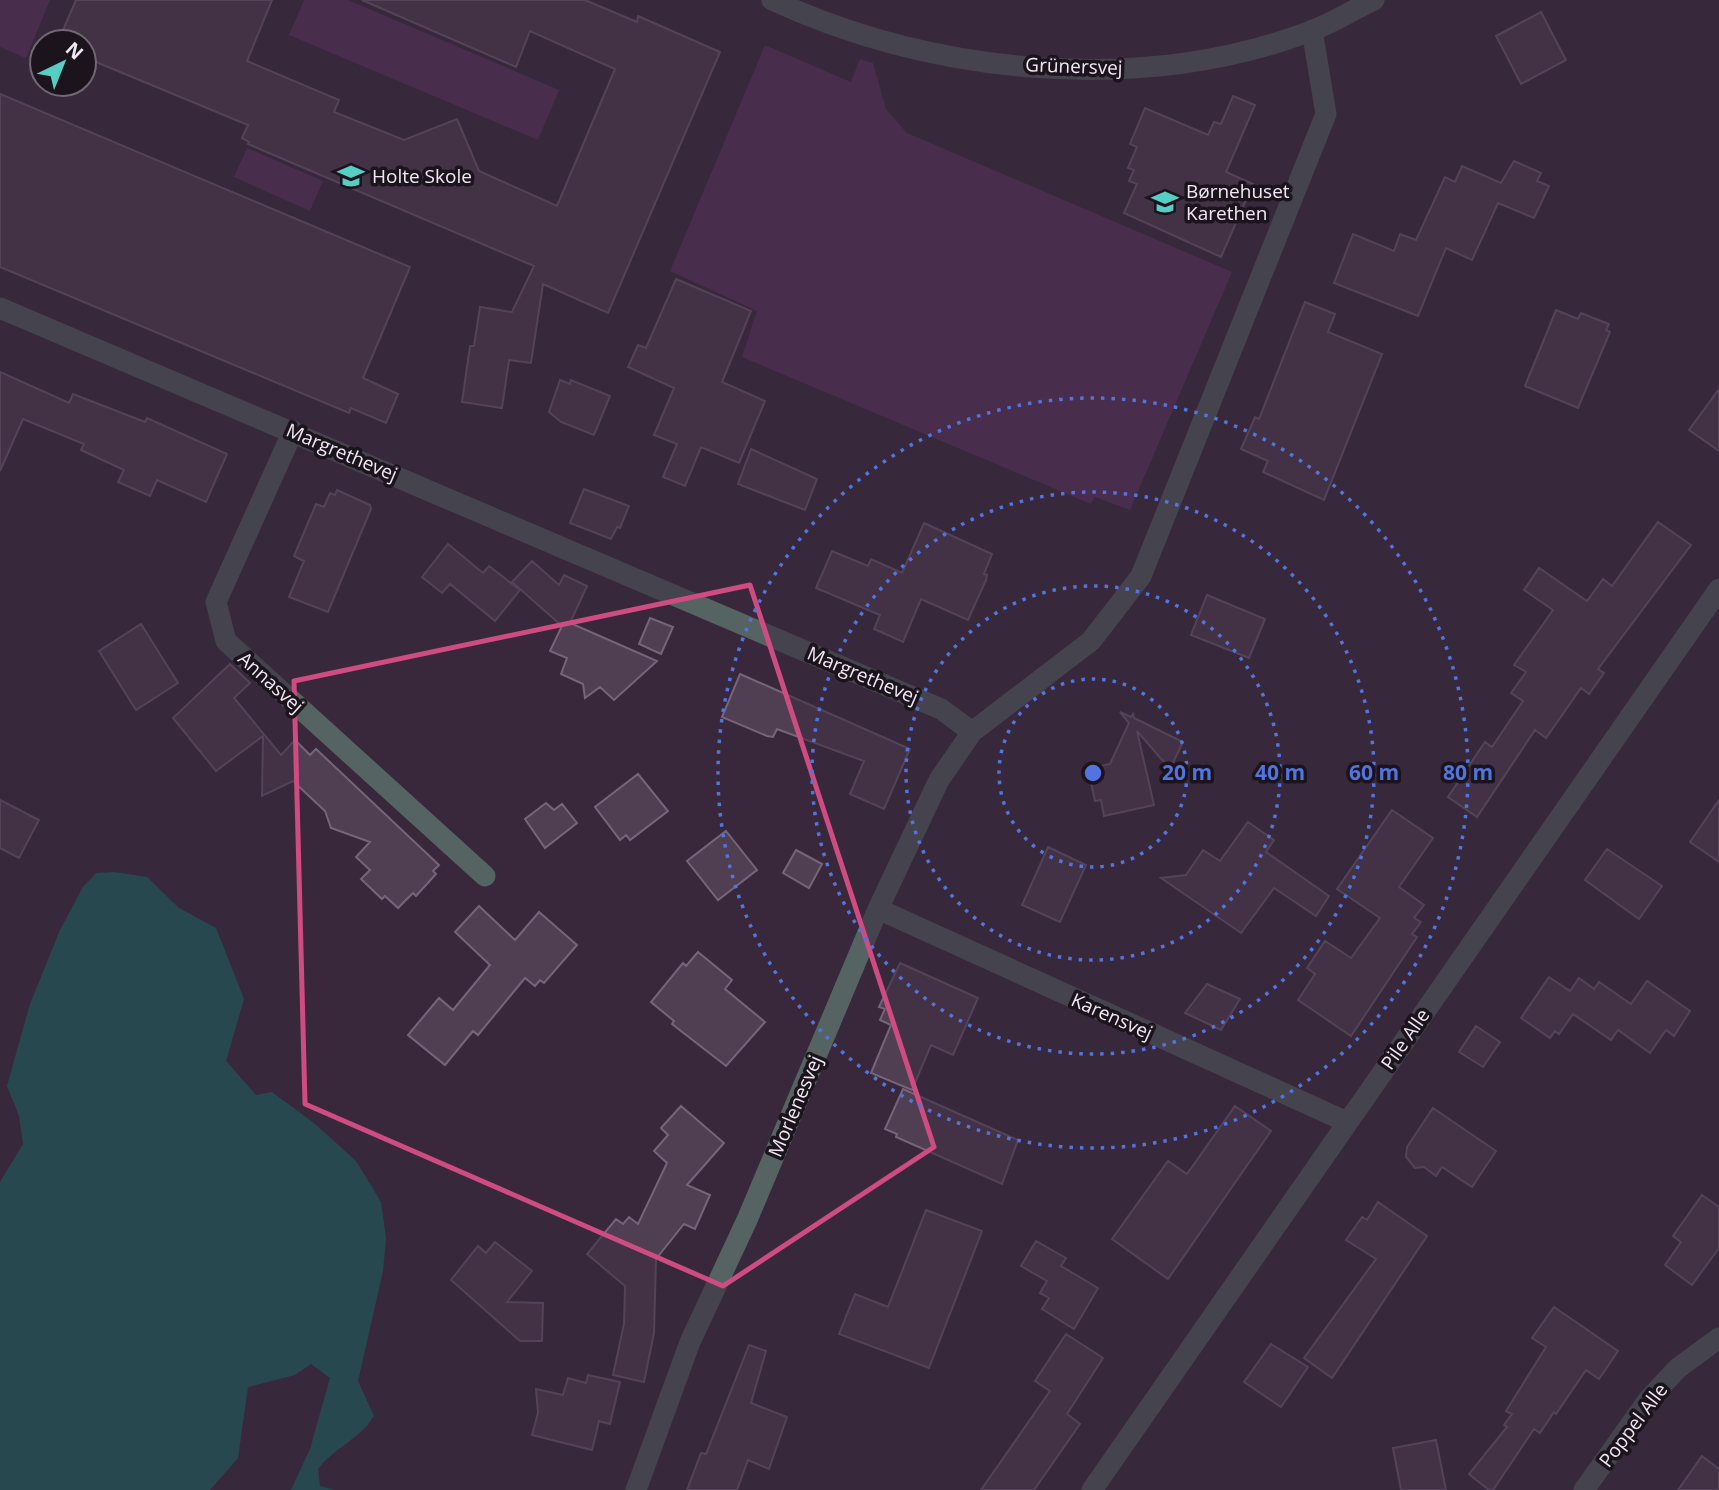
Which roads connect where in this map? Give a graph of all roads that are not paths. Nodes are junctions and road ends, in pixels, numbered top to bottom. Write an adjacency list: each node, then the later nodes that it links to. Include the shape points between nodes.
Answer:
1 (772, 0): 3 (street, Grünersvej, via 911,48 1014,64 1128,69 1228,55)
2 (1374, 0): 3 (street, Grünersvej)
3 (1312, 30): 7 (street, via 1326,114 1141,576 1091,641)
4 (0, 308): 5 (street, Margrethevej)
5 (293, 431): 7 (street, Margrethevej, via 940,709); 8 (street, Annasvej, via 216,602 226,641)
6 (1719, 589): 10 (street, Pile Alle)
7 (972, 732): 9 (street, Morlenesvej, via 939,780)
8 (485, 876)
9 (878, 909): 10 (street, Karensvej); 12 (street, Morlenesvej, via 747,1220 690,1342)
10 (1347, 1122): 13 (street, Pile Alle)
11 (1719, 1338): 14 (street, Poppel Alle, via 1678,1367 1648,1400)
12 (636, 1490)
13 (1092, 1490)
14 (1584, 1490)

